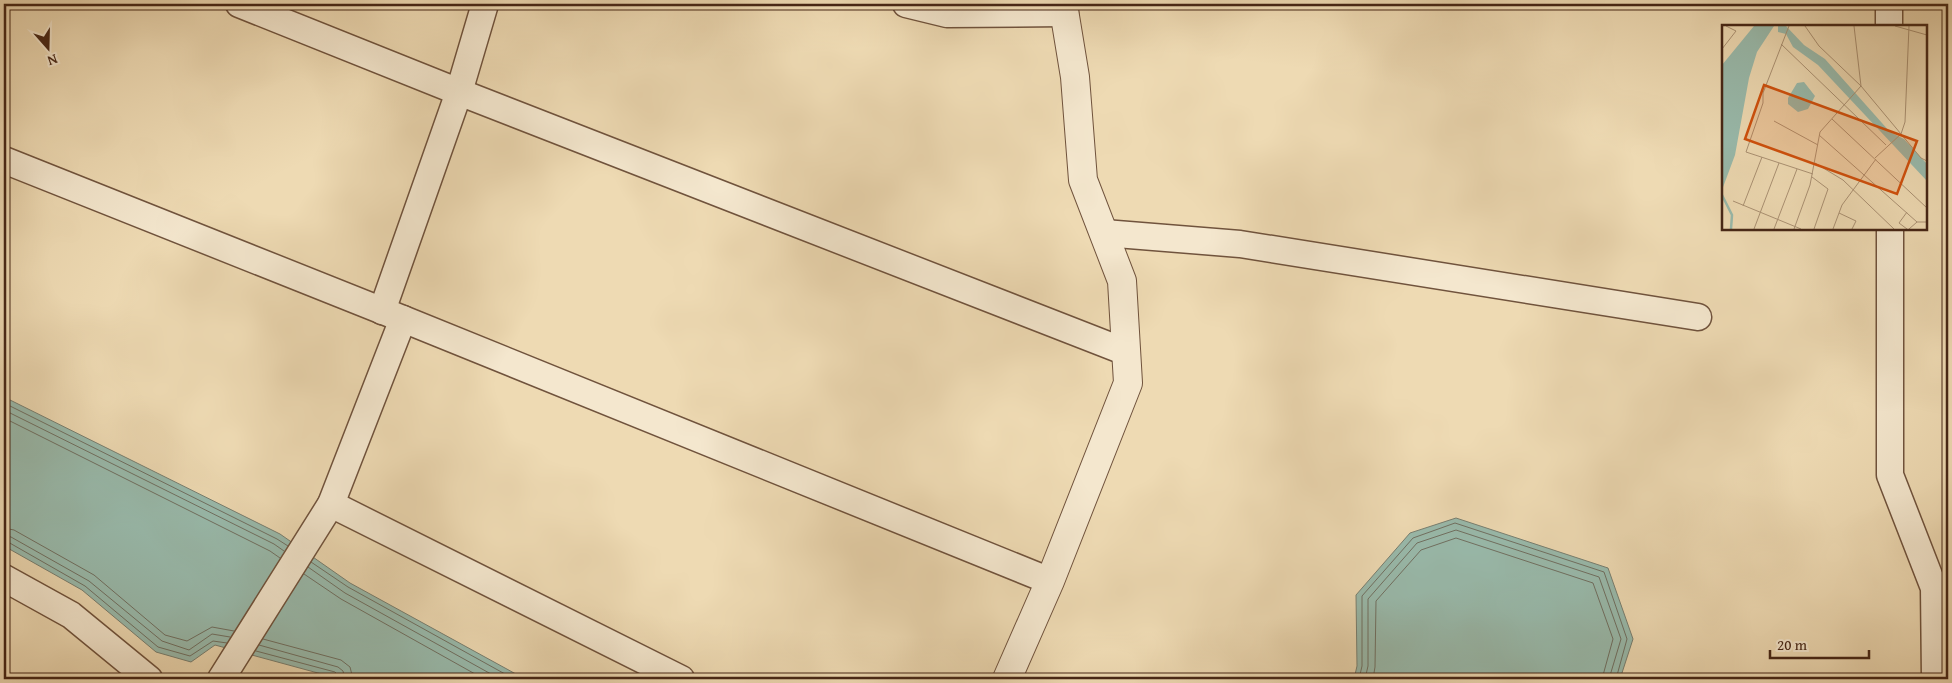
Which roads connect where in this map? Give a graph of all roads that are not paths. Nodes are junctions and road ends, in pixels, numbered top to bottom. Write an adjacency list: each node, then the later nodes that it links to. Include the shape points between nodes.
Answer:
1 (239, 4): 7 (street)
2 (485, 4): 7 (street)
3 (906, 4): 5 (street, via 947,14)
4 (1889, 4): 6 (street)
5 (1064, 9): 10 (street, via 1075,77 1083,180)
6 (1889, 25)
7 (459, 92): 11 (street); 13 (street)
8 (4, 160): 11 (street)
9 (1890, 230): 21 (street, via 1890,475 1934,588)
10 (1104, 233): 12 (street, via 1240,244); 13 (street, via 1122,281)
11 (392, 315): 14 (street); 16 (street)
12 (1698, 317)
13 (1126, 352): 16 (street, via 1128,383)
14 (331, 504): 18 (street); 19 (street)
15 (4, 578): 17 (street, via 71,615)
16 (1050, 581): 20 (street)
17 (150, 679)
18 (221, 679)
19 (682, 679)
20 (1007, 679)
21 (1935, 679)

